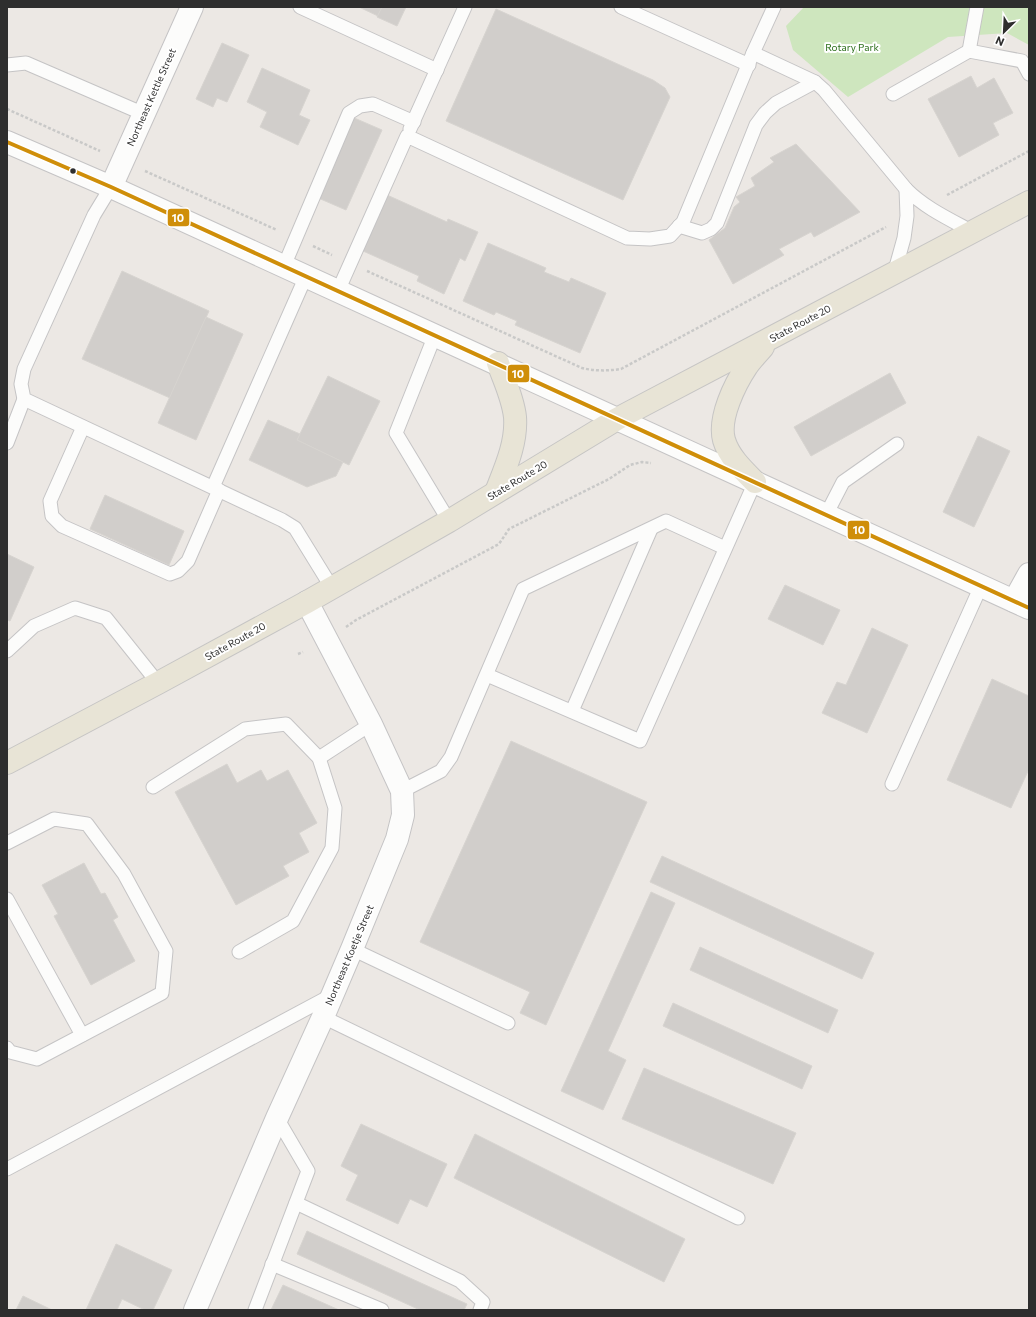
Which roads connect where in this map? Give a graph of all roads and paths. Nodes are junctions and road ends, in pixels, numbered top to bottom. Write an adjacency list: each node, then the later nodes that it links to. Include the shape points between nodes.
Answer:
1 (192, 7): 15 (street, Northeast Kettle Street)
2 (300, 7): 10 (lane)
3 (465, 7): 10 (lane)
4 (621, 7): 8 (lane)
5 (774, 7): 8 (lane)
6 (977, 7): 7 (lane)
7 (969, 51): 11 (lane, via 1022,61); 13 (lane)
8 (751, 59): 12 (lane); 26 (lane)
9 (7, 65): 15 (lane, via 26,62)
10 (437, 70): 16 (lane)
11 (1029, 74)
12 (815, 82): 22 (lane); 26 (lane, via 776,103 756,125 712,229 702,234)
13 (893, 94)
14 (7, 109): 20 (path)
15 (144, 114): 20 (street, Northeast Kettle Street)
16 (414, 122): 17 (lane); 28 (lane, via 372,104 360,106 349,114)
17 (407, 136): 26 (lane, via 627,238 650,239 670,236); 29 (lane)
18 (7, 142): 21 (street)
19 (1029, 151): 24 (path)
20 (122, 161): 21 (street, Northeast Kettle Street); 28 (path)
21 (111, 187): 30 (street); 37 (lane, via 94,215 24,369 20,384)
22 (906, 189): 24 (lane); 25 (lane)
23 (1029, 202): 27 (main road, State Route 20)
24 (926, 206): 27 (lane)
25 (907, 216): 29 (path, via 614,370 582,368); 31 (lane)
26 (679, 226)
27 (973, 232): 31 (main road, State Route 20)
28 (295, 238): 29 (path); 30 (lane)
29 (351, 264): 33 (lane)
30 (284, 266): 32 (street)
31 (894, 274): 35 (main road, State Route 20)
32 (306, 276): 33 (street); 44 (lane)
33 (338, 291): 34 (street)
34 (435, 335): 36 (street); 47 (lane, via 396,433)
35 (768, 340): 38 (main road, State Route 20); 43 (main road, via 747,366 730,397 724,421 724,440 735,461)
36 (498, 363): 38 (street); 45 (main road, via 515,418 514,439)
37 (24, 399): 39 (lane); 40 (lane)
38 (617, 419): 43 (street); 45 (main road, State Route 20)
39 (83, 427): 44 (lane); 44 (lane, via 50,501 52,516 62,526 170,574 178,571 188,561)
40 (7, 443)
41 (897, 444): 46 (lane, via 843,482)
42 (657, 464): 55 (path, via 642,462 630,465 609,479 509,529 499,544)
43 (755, 482): 46 (street); 49 (lane)
44 (216, 489): 52 (lane, via 295,528)
45 (496, 492): 47 (main road, State Route 20)
46 (826, 515): 51 (street)
47 (448, 521): 52 (main road, State Route 20)
48 (652, 529): 49 (lane, via 666,521); 59 (lane, via 523,589); 61 (lane)
49 (725, 548): 61 (lane, via 640,741)
50 (1029, 574): 54 (street)
51 (981, 586): 54 (street); 65 (lane)
52 (332, 588): 53 (main road, State Route 20)
53 (307, 602): 60 (main road, State Route 20); 62 (street, Northeast Koetje Street)
54 (1022, 604)
55 (346, 627)
56 (7, 651): 60 (lane, via 34,626 75,608 106,618)
57 (303, 652): 58 (path)
58 (298, 654)
59 (487, 675): 61 (lane); 67 (lane, via 451,757 441,772)
60 (158, 683): 64 (main road, State Route 20)
61 (572, 711)
62 (371, 724): 63 (lane); 67 (street, Northeast Koetje Street)
63 (319, 758): 66 (lane, via 286,724 245,729); 71 (lane, via 335,808 332,848 293,921)
64 (7, 763)
65 (892, 784)
66 (153, 787)
67 (402, 791): 70 (street, Northeast Koetje Street, via 403,815 397,839)
68 (7, 843): 75 (lane, via 54,819 87,824 124,874 166,952 162,992)
69 (7, 899): 75 (lane)
70 (352, 949): 72 (street, Northeast Koetje Street); 74 (lane)
71 (239, 952)
72 (332, 995): 73 (street, Northeast Koetje Street); 78 (lane)
73 (324, 1017): 77 (street, Northeast Koetje Street); 80 (lane)
74 (508, 1024)
75 (82, 1035): 76 (lane, via 37,1059 10,1052)
76 (7, 1048)
77 (277, 1118): 79 (lane, via 308,1171); 82 (street, Northeast Koetje Street)
78 (8, 1166)
79 (296, 1203): 81 (lane); 85 (lane, via 460,1281 483,1302)
80 (738, 1218)
81 (272, 1264): 83 (lane); 84 (lane)
82 (195, 1310)
83 (255, 1310)
84 (382, 1310)
85 (480, 1310)

